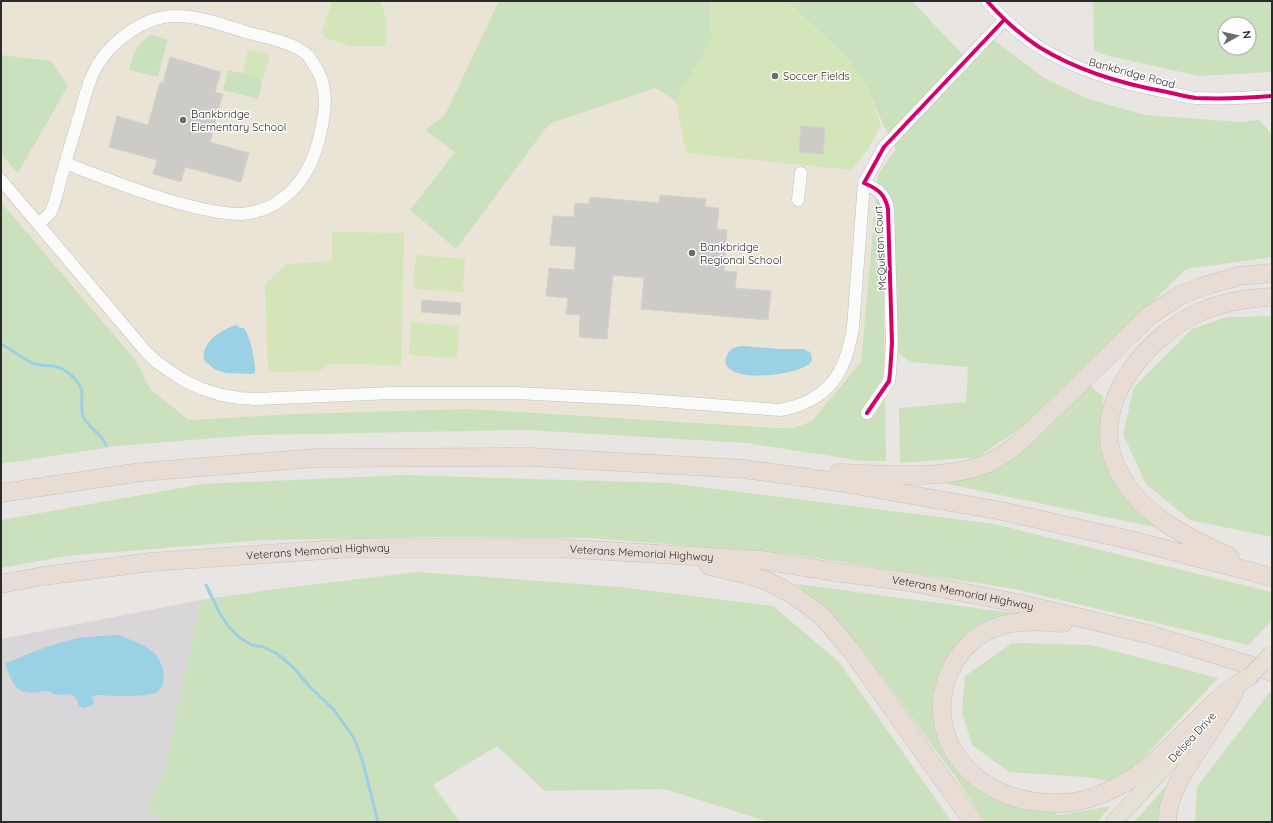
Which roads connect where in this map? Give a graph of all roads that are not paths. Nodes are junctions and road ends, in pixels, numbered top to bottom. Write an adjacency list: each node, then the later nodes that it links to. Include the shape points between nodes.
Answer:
1 (987, 1): 2 (street, Bankbridge Road)
2 (1004, 20): 3 (street, Bankbridge Road, via 1023,36 1054,55 1081,68 1126,83 1195,98); 7 (street, via 884,147)
3 (1272, 96)
4 (65, 163): 4 (street, via 87,88 105,53 134,29 157,18 198,18 302,50 309,57 324,86 324,118 318,145 307,172 297,186 283,198 260,210 241,214 212,211 143,193); 9 (street, via 51,212)
5 (801, 173): 8 (street)
6 (1, 180): 9 (street)
7 (864, 183): 9 (street, via 853,327 844,364 827,390 795,408 780,410 515,393 256,399 222,395 183,380 147,353); 12 (street, McQuiston Court, via 881,193 888,209 892,344 889,381)
8 (798, 200)
9 (38, 224)
10 (1272, 273): 13 (highway, via 1239,276 1204,286 1176,298 1150,315 1019,443 988,463 965,471 940,474 818,472)
11 (1272, 297): 16 (highway, via 1244,300 1208,309 1166,334 1147,350 1124,379 1118,390 1109,425 1114,461 1125,483 1140,502 1179,532 1234,559)
12 (867, 413)
13 (805, 478): 14 (highway, via 744,469 531,456 315,458 141,472); 16 (highway, via 1002,511 1130,540)
14 (1, 493)
15 (683, 555): 18 (highway, Veterans Memorial Highway, via 557,548 353,548 151,562); 19 (highway, Veterans Memorial Highway, via 761,560 910,582 1022,604); 25 (highway, via 695,564 744,574 767,582 792,594 821,615 851,650)
16 (1244, 570): 17 (highway)
17 (1272, 577)
18 (1, 584)
19 (1125, 629): 21 (highway, Veterans Memorial Highway); 24 (highway, via 1027,622 1002,625 980,635 954,661 944,683 943,720 955,754 972,772 1002,793 1038,803 1062,804 1098,796 1121,786)
20 (1272, 653): 22 (main road, bridge)
21 (1272, 672)
22 (1250, 676): 23 (main road); 24 (highway)
23 (1235, 691): 24 (highway)
24 (1212, 716): 26 (main road, Delsea Drive); 27 (highway, via 1171,797)
25 (973, 822)
26 (1114, 822)
27 (1167, 822)

